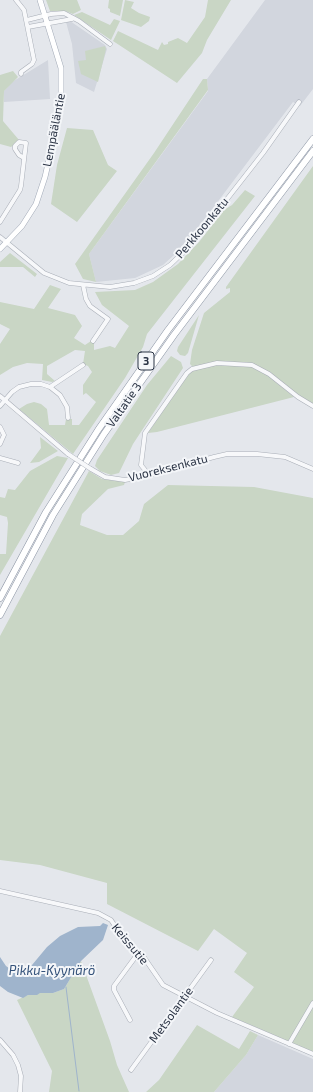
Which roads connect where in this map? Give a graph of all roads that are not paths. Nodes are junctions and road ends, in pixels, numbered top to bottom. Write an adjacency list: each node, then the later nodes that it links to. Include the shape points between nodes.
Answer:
1 (16, 0): 5 (street, via 23,7)
2 (40, 0): 3 (main road, Lempääläntie)
3 (45, 16): 4 (street, via 58,12); 5 (street); 6 (main road, Lempääläntie)
4 (76, 19): 6 (street); 8 (street)
5 (26, 20): 7 (street)
6 (48, 23): 7 (street); 16 (main road, Lempääläntie, via 61,68 61,107 40,195 29,217)
7 (28, 27): 9 (street, via 33,63)
8 (110, 44)
9 (21, 74)
10 (299, 102): 18 (street, Perkkoonkatu, via 247,174 192,244 176,260 153,276 134,283 110,287)
11 (313, 139): 33 (highway, Valtatie 3 / 3, via 181,313 98,430 46,512)
12 (313, 152): 34 (highway, Valtatie 3 / 3, via 174,334 113,421 53,515)
13 (24, 158): 14 (street, via 20,190)
14 (0, 222)
15 (0, 237): 16 (street, Perkkoonkatu)
16 (7, 243): 17 (main road, Lempääläntie); 18 (street, Perkkoonkatu, via 50,277)
17 (0, 249)
18 (83, 285): 19 (street, via 90,306 108,318)
19 (93, 341)
20 (83, 365): 21 (street)
21 (50, 387): 23 (street, via 38,384 23,385); 26 (street, via 63,400)
22 (0, 396): 23 (street, Vuoreksenkatu)
23 (4, 400): 24 (street); 32 (street, Vuoreksenkatu, bridge, via 68,454 105,477 116,480)
24 (0, 406)
25 (313, 406): 32 (street, via 252,365 217,363 192,369 145,433 141,465 145,470)
26 (68, 418)
27 (0, 427): 28 (street, via 4,435)
28 (0, 444)
29 (0, 458): 30 (street)
30 (18, 463)
31 (313, 469): 32 (street, Vuoreksenkatu, via 295,460 276,455 237,454 192,462)
32 (145, 476)
33 (0, 598)
34 (0, 615)
35 (0, 891): 36 (street, Keissutie, via 98,913 111,920 125,941)
36 (140, 952): 38 (street, Keissutie, via 163,985); 40 (street, via 114,986)
37 (211, 960): 38 (street, Metsolantie)
38 (185, 996): 42 (street, Keissutie, via 217,1013); 44 (street, Metsolantie)
39 (313, 1003): 42 (street)
40 (130, 1020)
41 (0, 1040): 45 (street, via 18,1065 21,1076)
42 (289, 1044): 43 (street, Keissutie)
43 (313, 1054)
44 (131, 1070)
45 (20, 1092)

